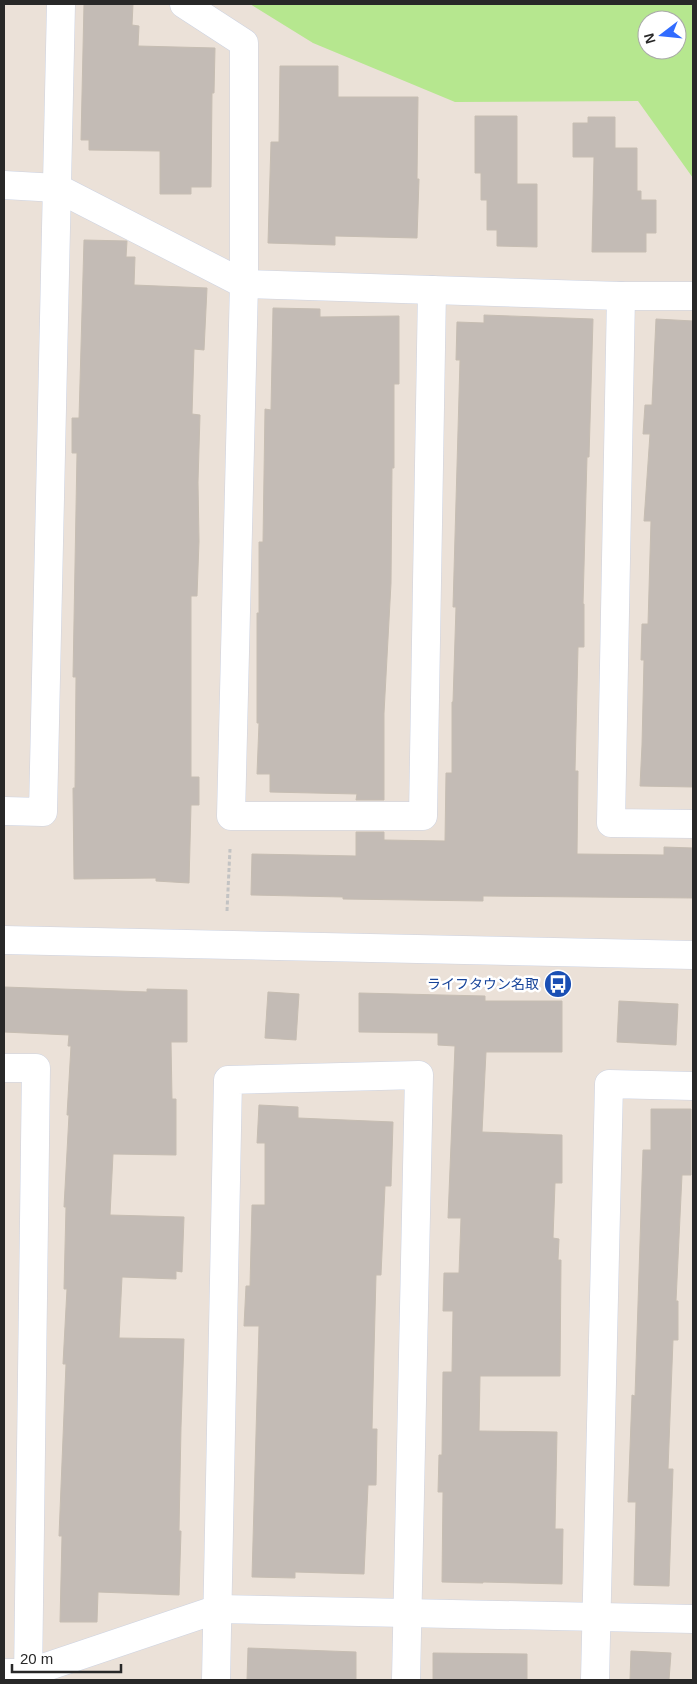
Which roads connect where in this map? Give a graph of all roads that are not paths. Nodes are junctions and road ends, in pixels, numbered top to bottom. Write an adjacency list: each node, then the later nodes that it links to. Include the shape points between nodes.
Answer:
1 (61, 4): 4 (street)
2 (184, 4): 5 (street, via 244,44)
3 (4, 184): 4 (street)
4 (57, 188): 5 (street); 9 (street, via 43,812)
5 (244, 284): 6 (street); 6 (street, via 231,816 423,816)
6 (432, 290): 7 (street)
7 (621, 296): 8 (street); 10 (street, via 611,822)
8 (693, 296)
9 (4, 811)
10 (693, 824)
11 (4, 940): 12 (street)
12 (693, 955)
13 (4, 1068): 19 (street, via 36,1068)
14 (693, 1086): 17 (street, via 609,1084)
15 (218, 1609): 16 (street); 16 (street, via 228,1080 419,1075); 19 (street); 20 (street)
16 (408, 1612): 17 (street); 21 (street)
17 (597, 1618): 18 (street); 22 (street)
18 (693, 1619)
19 (20, 1676)
20 (216, 1680)
21 (406, 1680)
22 (595, 1680)

